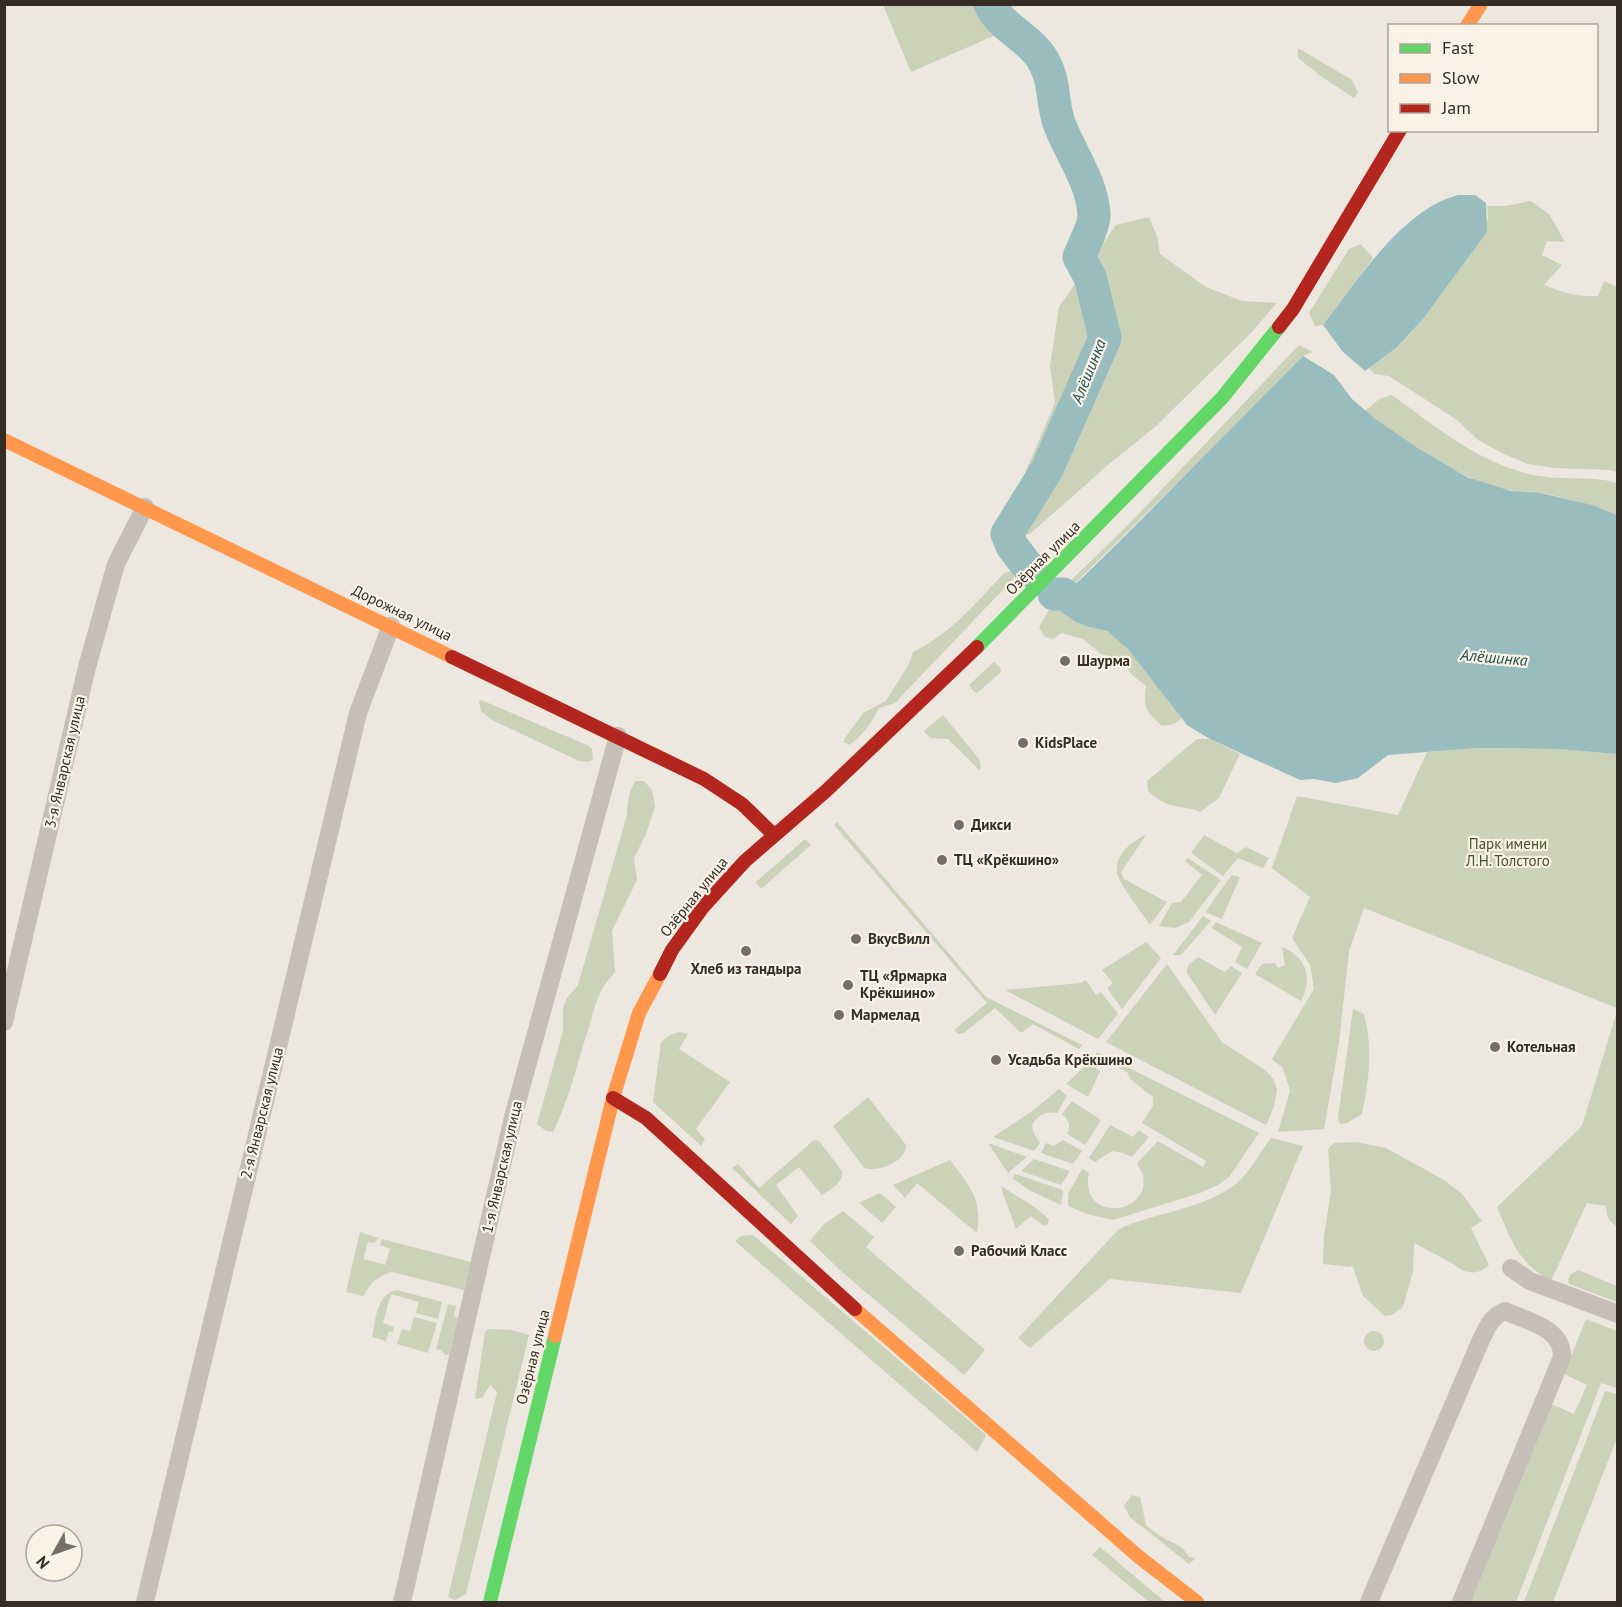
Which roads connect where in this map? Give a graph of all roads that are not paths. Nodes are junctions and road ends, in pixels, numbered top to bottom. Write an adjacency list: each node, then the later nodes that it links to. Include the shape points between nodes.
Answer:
1 (1481, 4): 2 (main road)
2 (1468, 24)
3 (1399, 132): 8 (main road, Озёрная улица, via 1293,309 1204,418 958,666)
4 (4, 440): 5 (main road, Дорожная улица)
5 (145, 507): 6 (main road, Дорожная улица); 9 (street, 3-я Январская улица, via 116,564 87,667)
6 (391, 627): 7 (main road, Дорожная улица); 13 (street, 2-я Январская улица, via 358,713)
7 (618, 736): 8 (main road, Дорожная улица, via 726,791); 14 (street, 1-я Январская улица, via 514,1113)
8 (774, 835): 10 (main road, Озёрная улица, via 717,891 672,950 639,1013)
9 (4, 1022)
10 (613, 1098): 15 (main road, Озёрная улица); 16 (main road, via 646,1118 829,1286 1139,1557)
11 (1511, 1268): 12 (street, via 1530,1281)
12 (1617, 1314)
13 (145, 1602)
14 (402, 1602)
15 (490, 1602)
16 (1197, 1602)
17 (1369, 1602): 18 (street, via 1480,1342 1492,1319 1505,1311 1550,1331 1558,1339 1562,1357)
18 (1461, 1602)

